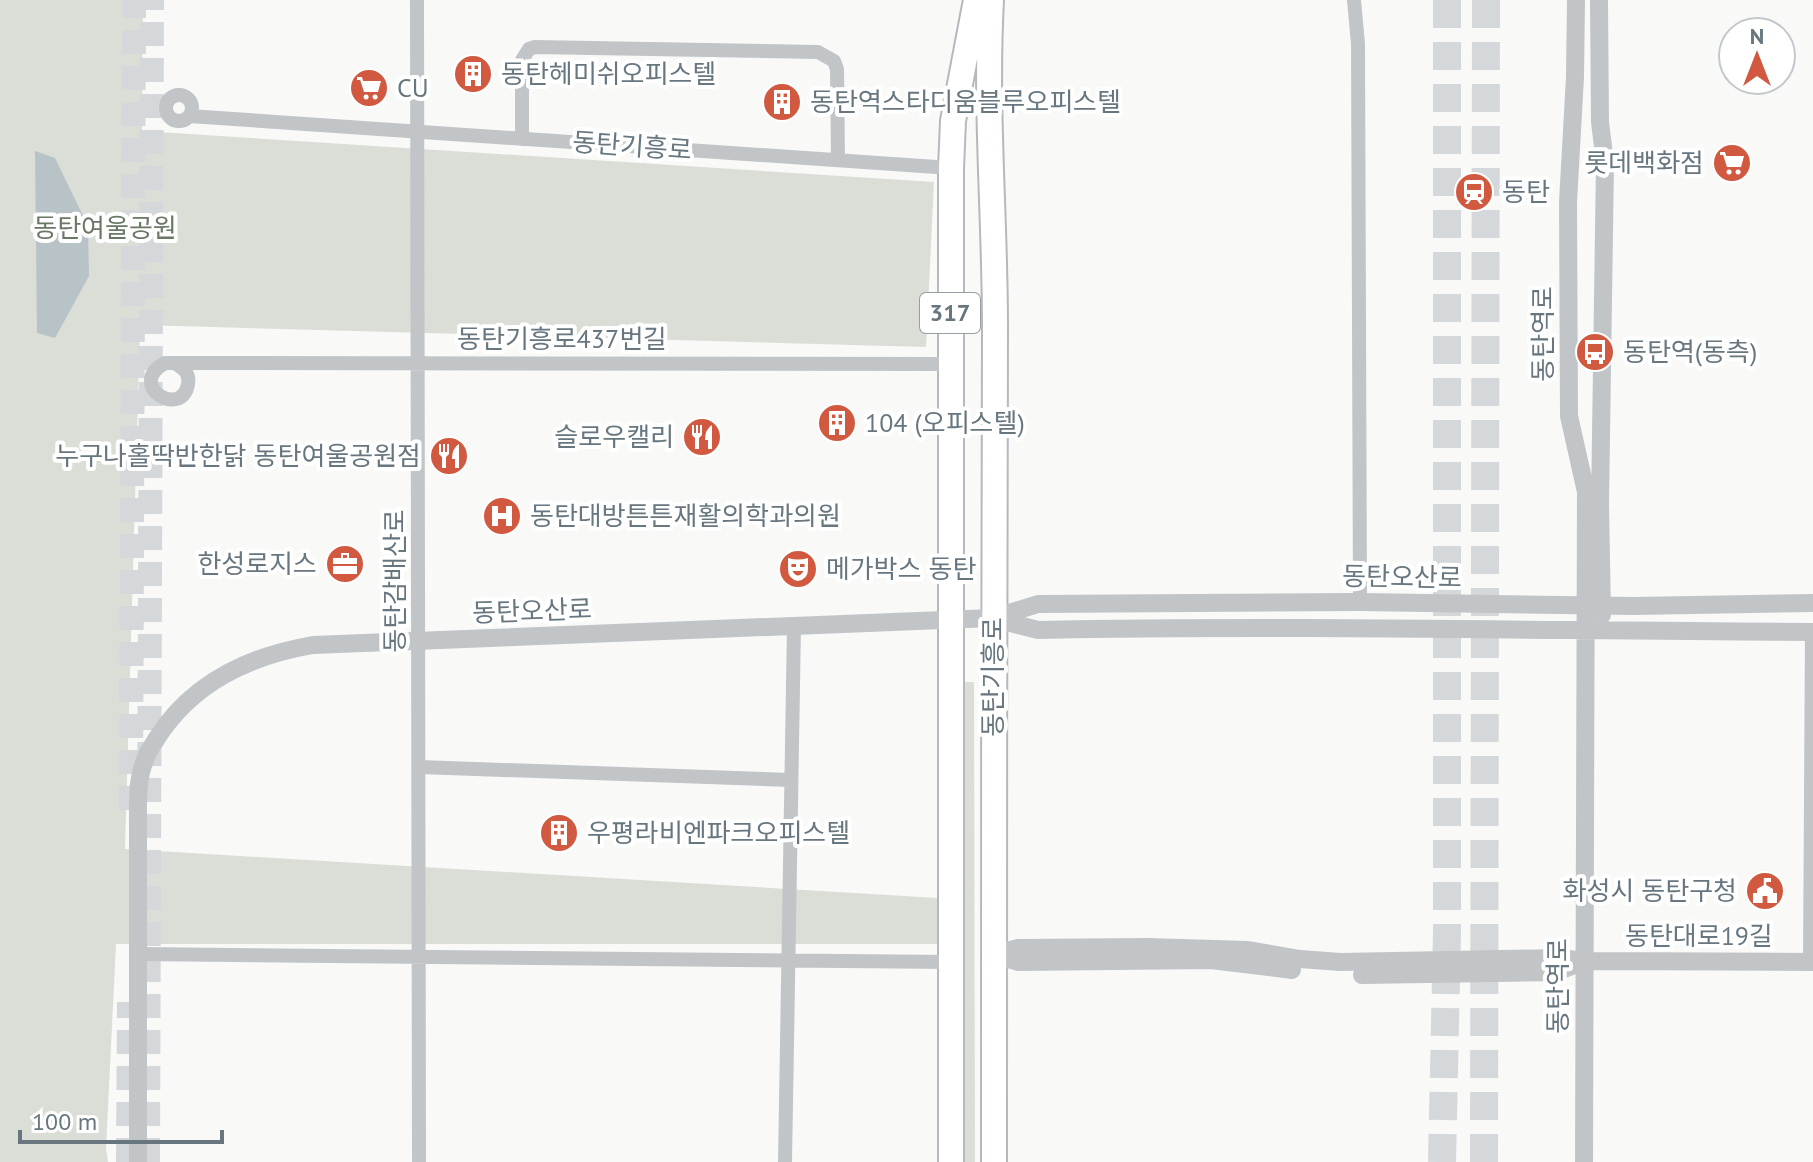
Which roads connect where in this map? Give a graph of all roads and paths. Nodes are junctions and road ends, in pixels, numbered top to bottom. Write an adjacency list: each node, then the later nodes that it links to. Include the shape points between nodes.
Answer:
1 (417, 0): 10 (street, 동탄감배산로)
2 (976, 0): 13 (main road, 동탄기흥로 / 317, via 953,121)
3 (991, 0): 22 (main road, 동탄기흥로 / 317)
4 (1354, 0): 19 (street)
5 (1576, 0): 7 (street, 동탄역로)
6 (1599, 0): 8 (street, 동탄역로)
7 (1575, 77): 8 (street); 21 (street, 동탄역로, via 1568,202 1569,416 1586,492)
8 (1600, 77): 21 (street, 동탄역로, via 1605,163)
9 (189, 116): 10 (street, 동탄기흥로)
10 (418, 132): 11 (street, 동탄기흥로); 14 (street, 동탄감배산로)
11 (522, 139): 12 (street, 동탄기흥로); 12 (street, via 522,60 535,47 818,52 837,69)
12 (838, 160): 13 (street, 동탄기흥로)
13 (951, 168): 17 (main road, 동탄기흥로 / 317)
14 (418, 362): 16 (street, 동탄기흥로437번길); 17 (street, 동탄기흥로437번길); 27 (street, 동탄감배산로)
15 (175, 363): 16 (street, 동탄기흥로437번길); 18 (street); 18 (street, via 156,368 156,394 175,399 188,386)
16 (233, 363): 18 (street)
17 (949, 364): 23 (main road, 동탄기흥로 / 317)
18 (188, 376)
19 (1360, 602): 21 (street, 동탄오산로); 22 (street, 동탄오산로, via 1038,604)
20 (1813, 603): 21 (street, 동탄오산로)
21 (1594, 605): 25 (street, 동탄역로)
22 (993, 618): 23 (street, 동탄오산로); 25 (street, 동탄오산로, via 1038,630); 31 (main road, 동탄기흥로 / 317)
23 (950, 620): 24 (street, 동탄오산로); 35 (main road, 동탄기흥로 / 317)
24 (794, 626): 27 (street, 동탄오산로); 29 (street)
25 (1594, 631): 26 (street, 동탄오산로); 34 (street, 동탄역로, via 1587,667)
26 (1812, 632): 36 (street)
27 (419, 641): 28 (street, 동탄감배산로); 30 (street, 동탄오산로, via 278,651 218,677 168,721 145,758 139,785)
28 (419, 767): 29 (street); 32 (street, 동탄감배산로)
29 (790, 780): 33 (street)
30 (138, 954): 32 (street); 37 (street, 동탄오산로)
31 (994, 955): 34 (street, 동탄대로19길, via 1018,962 1211,960 1305,972 1410,976 1557,972); 41 (main road, 동탄기흥로 / 317)
32 (419, 957): 33 (street); 38 (street, 동탄감배산로)
33 (787, 958): 35 (street); 39 (street)
34 (1585, 961): 36 (street, 동탄대로19길); 42 (street, 동탄역로)
35 (951, 962): 40 (main road, 동탄기흥로 / 317)
36 (1812, 962)
37 (138, 1162)
38 (419, 1162)
39 (785, 1162)
40 (951, 1162)
41 (994, 1162)
42 (1584, 1162)

